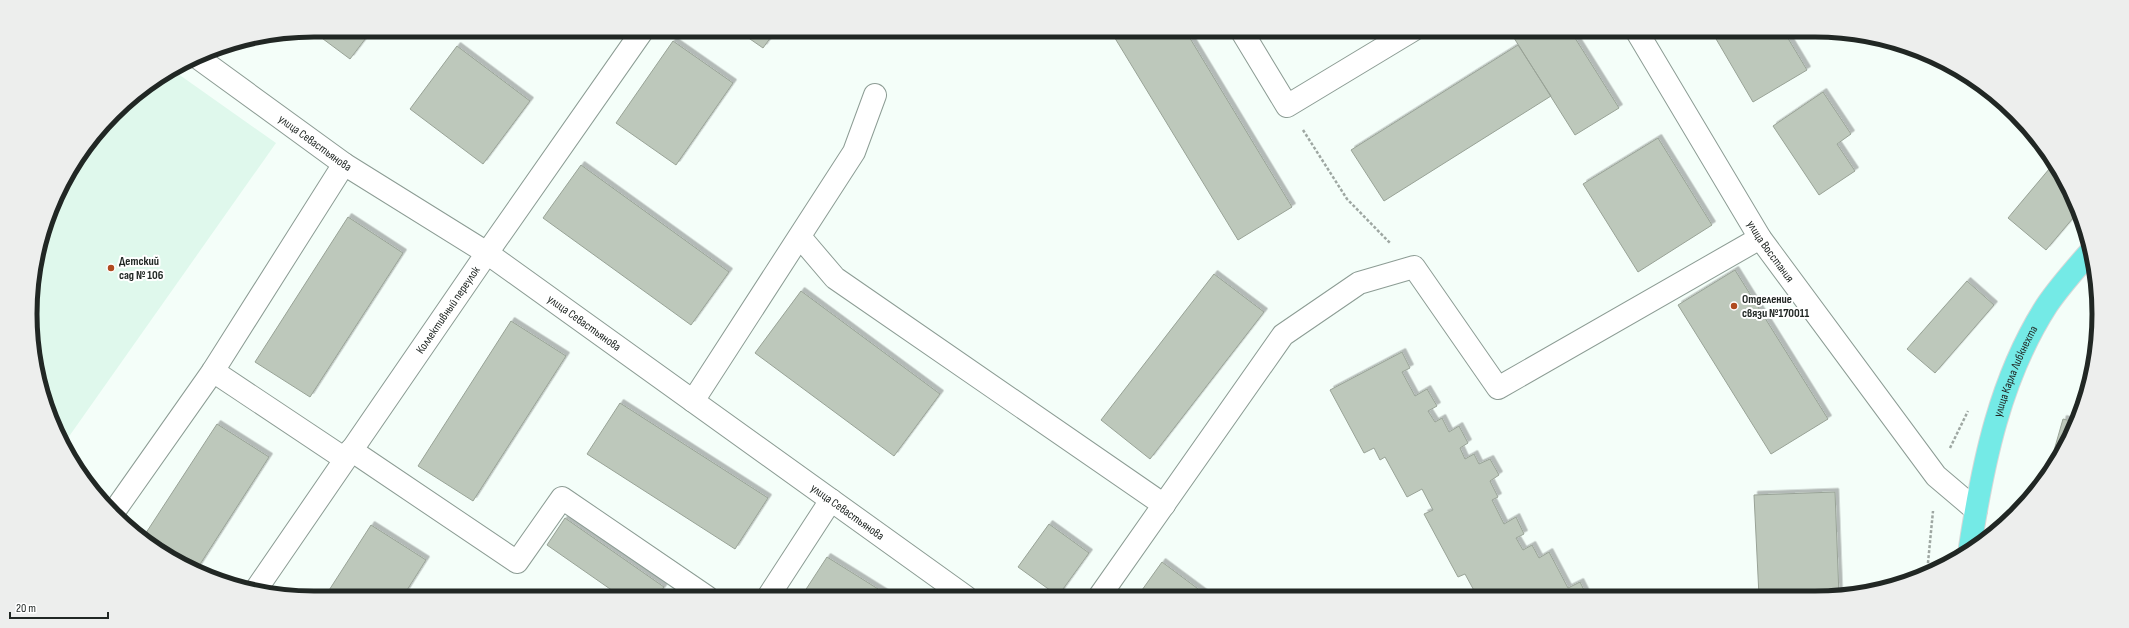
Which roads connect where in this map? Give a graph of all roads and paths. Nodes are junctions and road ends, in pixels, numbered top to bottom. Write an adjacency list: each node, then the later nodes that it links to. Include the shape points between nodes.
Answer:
1 (638, 37): 11 (street, Коллективный переулок)
2 (1244, 37): 7 (street)
3 (1401, 37): 7 (street)
4 (1640, 37): 10 (street, улица Восстания)
5 (202, 61): 8 (street, улица Севастьянова)
6 (875, 95): 9 (street, via 854,152)
7 (1287, 106): 13 (path, via 1347,199)
8 (344, 164): 11 (street, улица Севастьянова); 14 (street)
9 (800, 237): 15 (street); 19 (street, via 835,278)
10 (1760, 238): 13 (street, via 1498,388); 17 (street, улица Восстания)
11 (487, 253): 15 (street, улица Севастьянова); 16 (street, Коллективный переулок)
12 (2086, 257): 21 (main road, улица Карла Либкнехта, via 2047,305 2014,370 1990,438)
13 (1414, 267): 19 (street, via 1359,283 1283,335)
14 (213, 371): 16 (street); 20 (street)
15 (693, 401): 18 (street, улица Севастьянова)
16 (348, 454): 24 (street, Коллективный переулок); 25 (street, via 517,562 562,498)
17 (1936, 476): 21 (street, улица Восстания); 23 (path)
18 (831, 500): 26 (street); 27 (street, улица Севастьянова)
19 (1164, 505): 28 (street)
20 (116, 508)
21 (1976, 510): 22 (main road, улица Карла Либкнехта)
22 (1971, 543)
23 (1928, 567)
24 (259, 586)
25 (698, 591)
26 (772, 591)
27 (958, 591)
28 (1102, 591)

